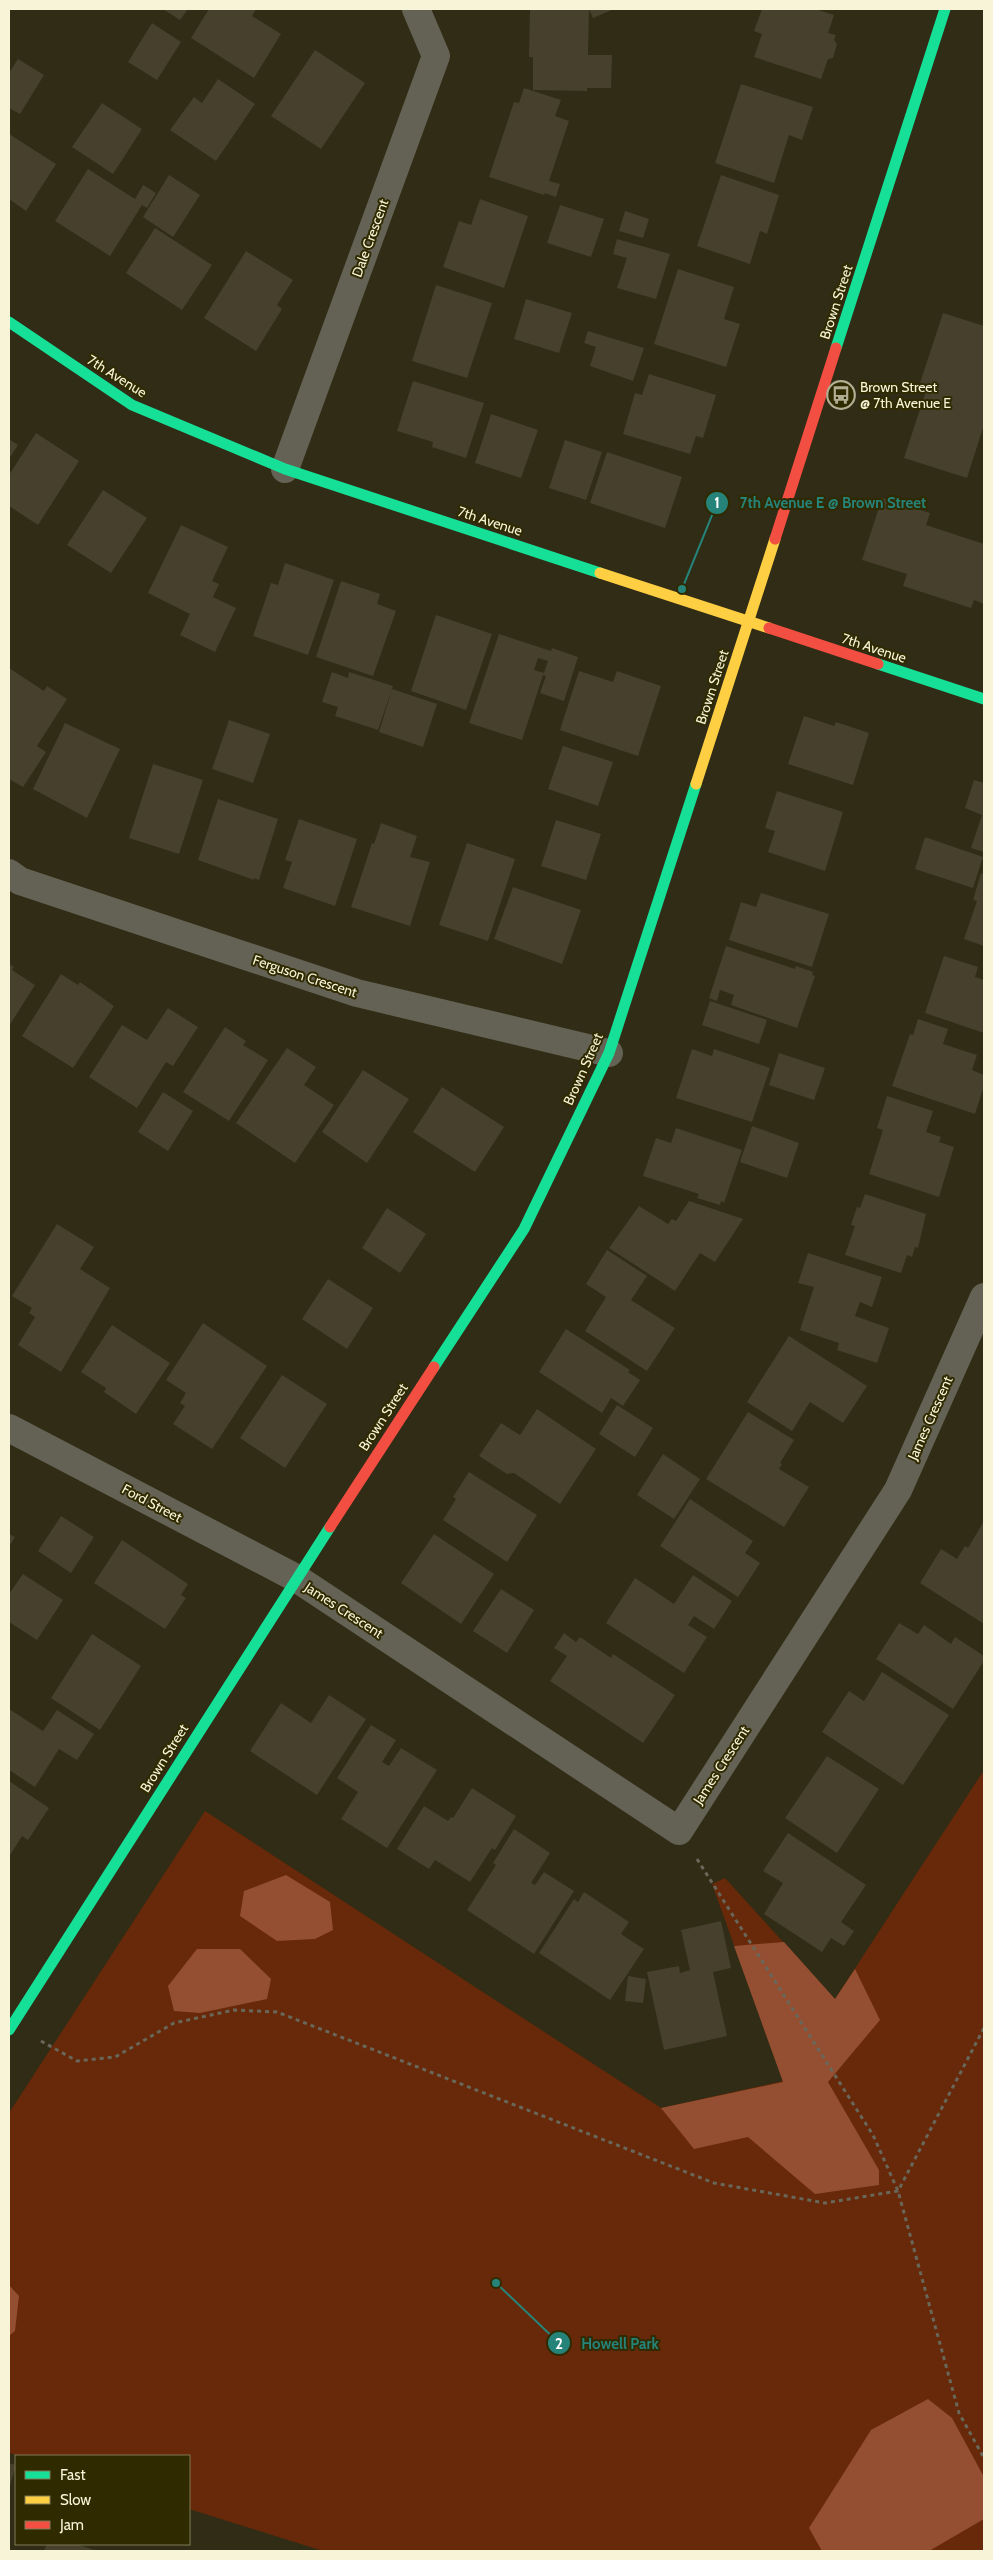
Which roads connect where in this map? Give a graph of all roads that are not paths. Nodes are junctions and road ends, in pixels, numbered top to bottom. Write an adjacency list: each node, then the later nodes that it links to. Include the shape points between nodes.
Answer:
1 (416, 9): 4 (street, Dale Crescent, via 436,56)
2 (945, 9): 5 (street, Brown Street)
3 (9, 322): 4 (street, 7th Avenue, via 132,405)
4 (285, 469): 5 (street, 7th Avenue)
5 (749, 623): 6 (street, 7th Avenue); 8 (street, Brown Street)
6 (984, 699)
7 (9, 873): 8 (street, Ferguson Crescent, via 20,881 357,993)
8 (609, 1053): 11 (street, Brown Street, via 524,1229)
9 (984, 1297): 11 (street, James Crescent, via 898,1490 679,1831)
10 (9, 1428): 11 (street, Ford Street)
11 (296, 1578): 12 (street, Brown Street)
12 (10, 2028)

